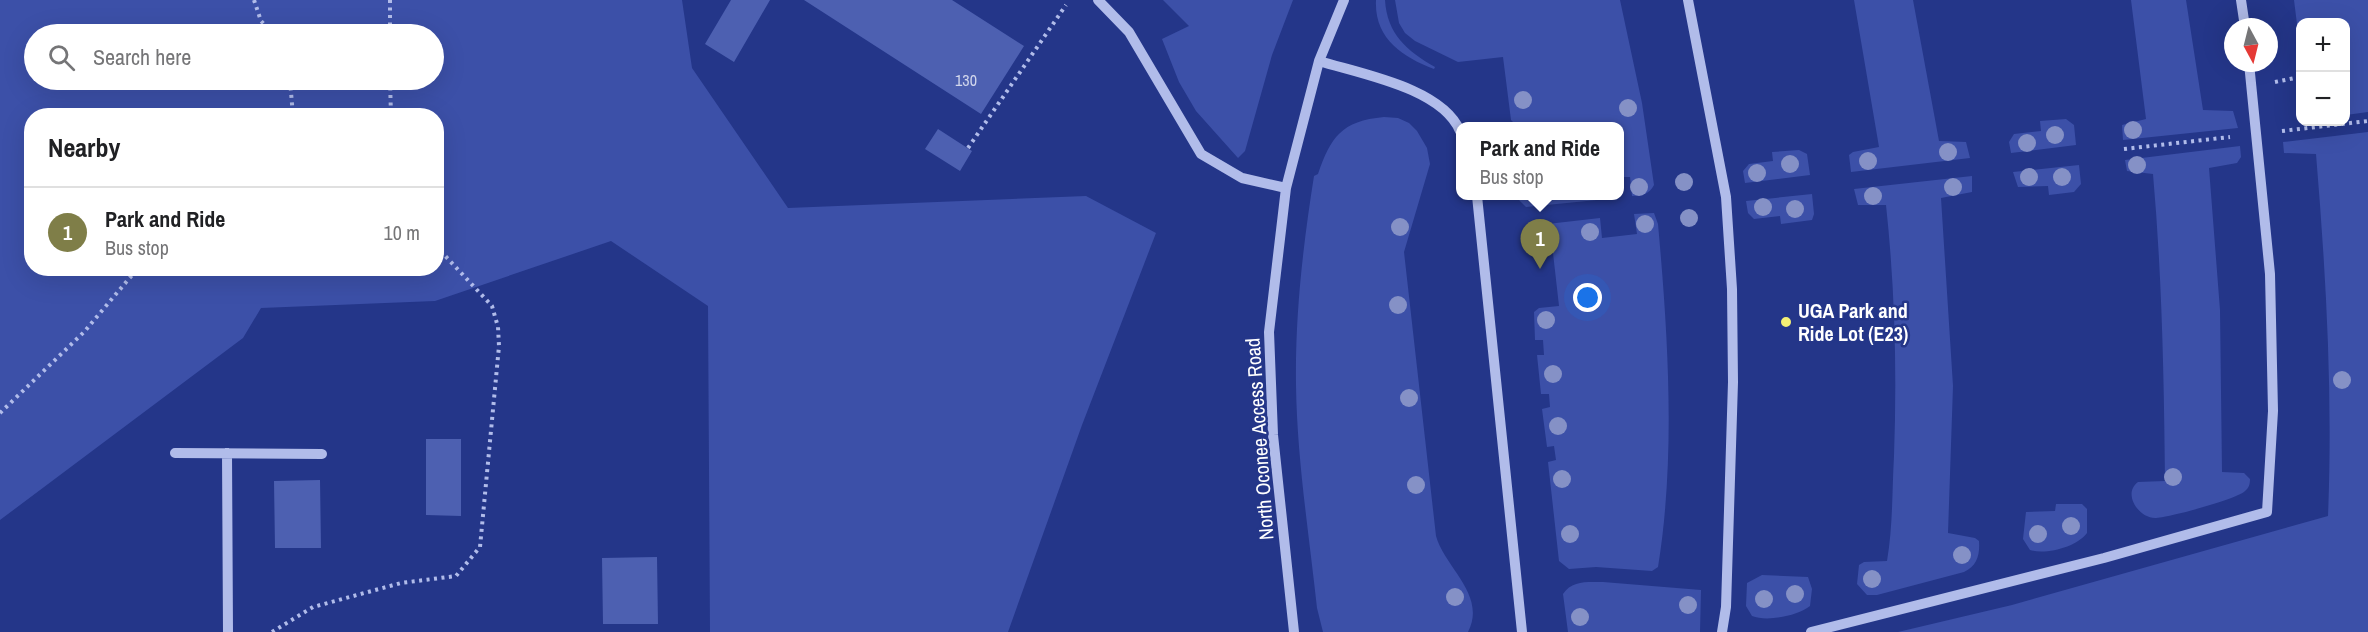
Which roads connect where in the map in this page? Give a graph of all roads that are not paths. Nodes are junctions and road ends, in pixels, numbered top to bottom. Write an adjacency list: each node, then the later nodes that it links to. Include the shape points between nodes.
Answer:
1 (1098, 0): 9 (street, via 1129,32 1201,154 1242,178)
2 (1344, 0): 6 (street, North Oconee Access Road)
3 (1688, 0): 17 (street, via 1726,197 1732,289 1732,406)
4 (2241, 0): 5 (street)
5 (2244, 18)
6 (1319, 61): 8 (street, via 1420,93 1443,107); 9 (street, North Oconee Access Road)
7 (2250, 72): 18 (street, via 2270,274 2273,411 2267,512 2104,558)
8 (1456, 124)
9 (1286, 188): 15 (street, North Oconee Access Road, via 1269,332 1273,435)
10 (1478, 200): 16 (street)
11 (175, 453): 12 (street)
12 (226, 453): 13 (street); 14 (street)
13 (322, 454)
14 (228, 632)
15 (1294, 632)
16 (1522, 632)
17 (1722, 632)
18 (1811, 632)

